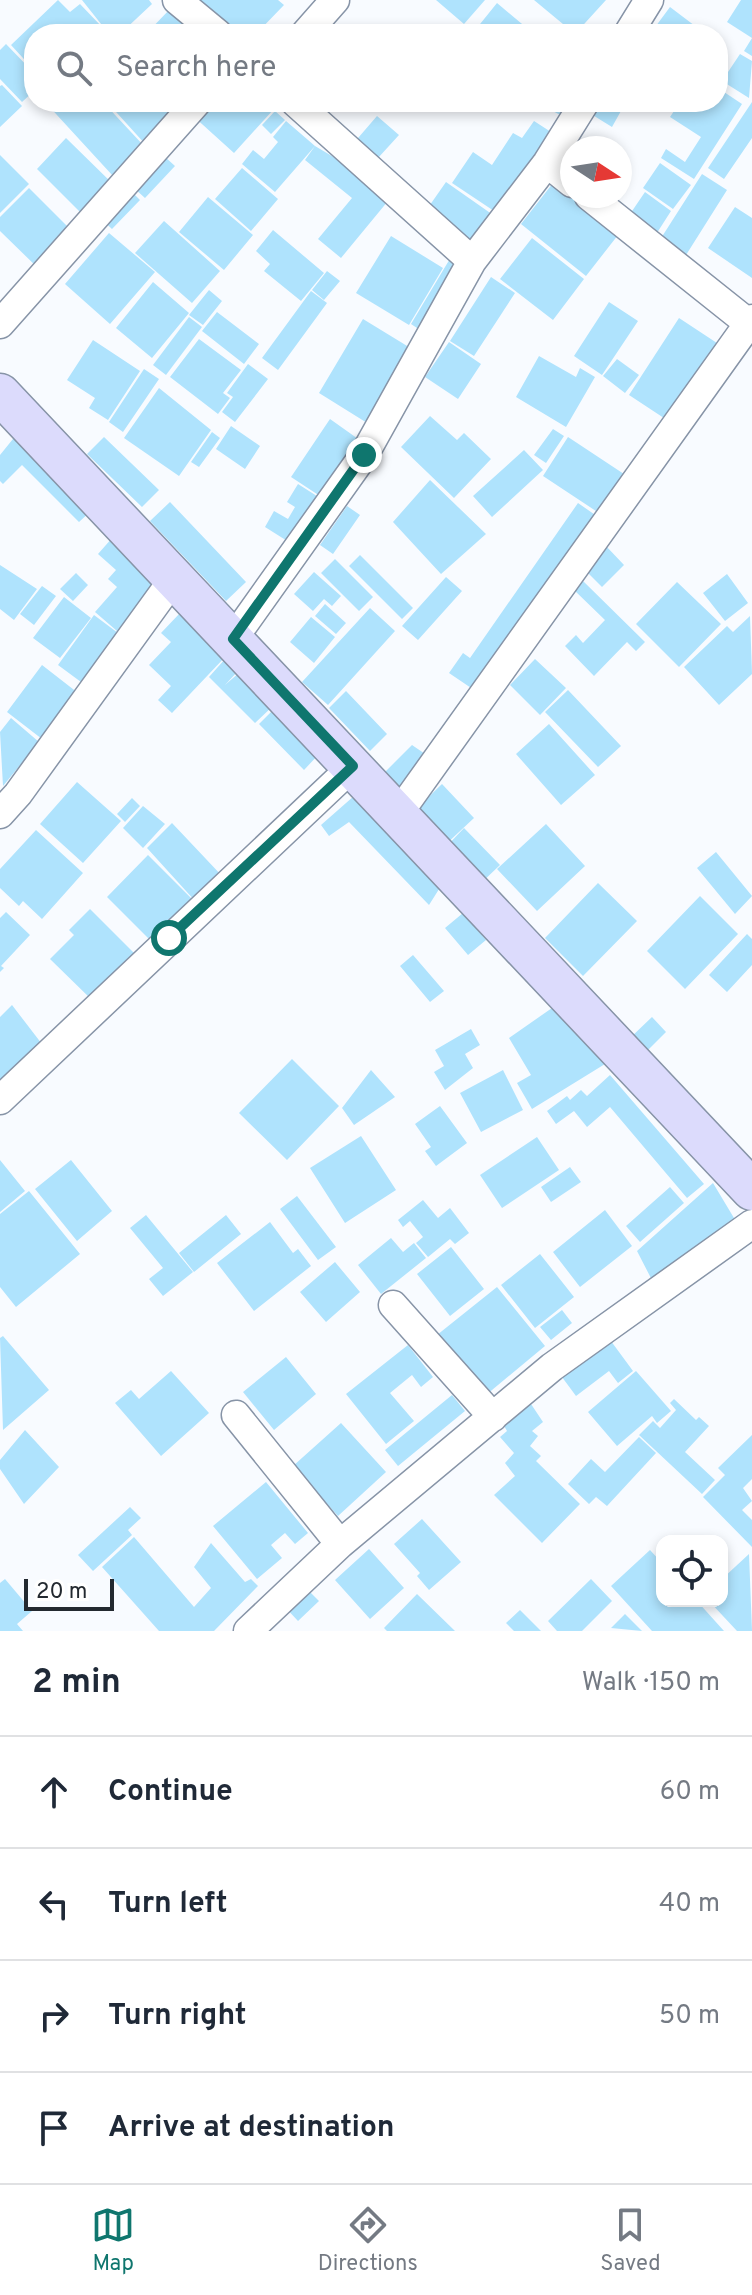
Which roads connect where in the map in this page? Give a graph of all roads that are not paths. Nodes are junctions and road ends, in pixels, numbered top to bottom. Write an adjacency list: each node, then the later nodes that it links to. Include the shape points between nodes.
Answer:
1 (177, 0): 4 (street)
2 (335, 0): 5 (street)
3 (649, 0): 6 (street)
4 (206, 24)
5 (314, 24)
6 (634, 24)
7 (188, 112): 15 (street)
8 (306, 112): 13 (street)
9 (579, 112): 10 (street)
10 (547, 163): 11 (street); 13 (street)
11 (560, 173)
12 (604, 208): 14 (street)
13 (472, 261): 18 (street, via 364,455)
14 (751, 323): 21 (street)
15 (0, 324)
16 (0, 394): 17 (street)
17 (175, 577): 18 (street); 20 (street)
18 (233, 639): 19 (street)
19 (353, 766): 21 (street); 22 (street)
20 (0, 814)
21 (398, 814): 23 (street)
22 (0, 1100)
23 (752, 1190)
24 (752, 1224): 27 (street, via 552,1367)
25 (393, 1305): 27 (street)
26 (236, 1415): 28 (street)
27 (493, 1417): 28 (street)
28 (340, 1544): 29 (street)
29 (248, 1631)

